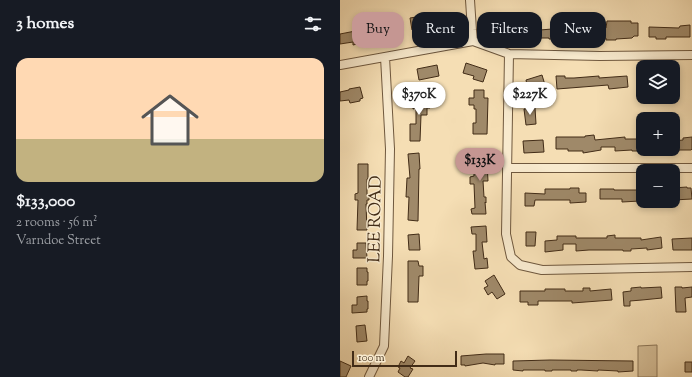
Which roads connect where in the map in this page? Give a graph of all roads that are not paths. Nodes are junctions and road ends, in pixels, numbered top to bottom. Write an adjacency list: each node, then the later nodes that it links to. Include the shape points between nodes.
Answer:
1 (470, 0): 2 (street)
2 (473, 41): 3 (street); 5 (street)
3 (509, 54): 4 (street); 7 (street)
4 (692, 55)
5 (385, 57): 6 (street); 10 (street, LEE ROAD, via 390,149 385,331 384,346)
6 (340, 65)
7 (507, 168): 8 (street); 9 (street, via 506,234 511,257 520,265 542,270)
8 (692, 168)
9 (692, 267)
10 (369, 377)

